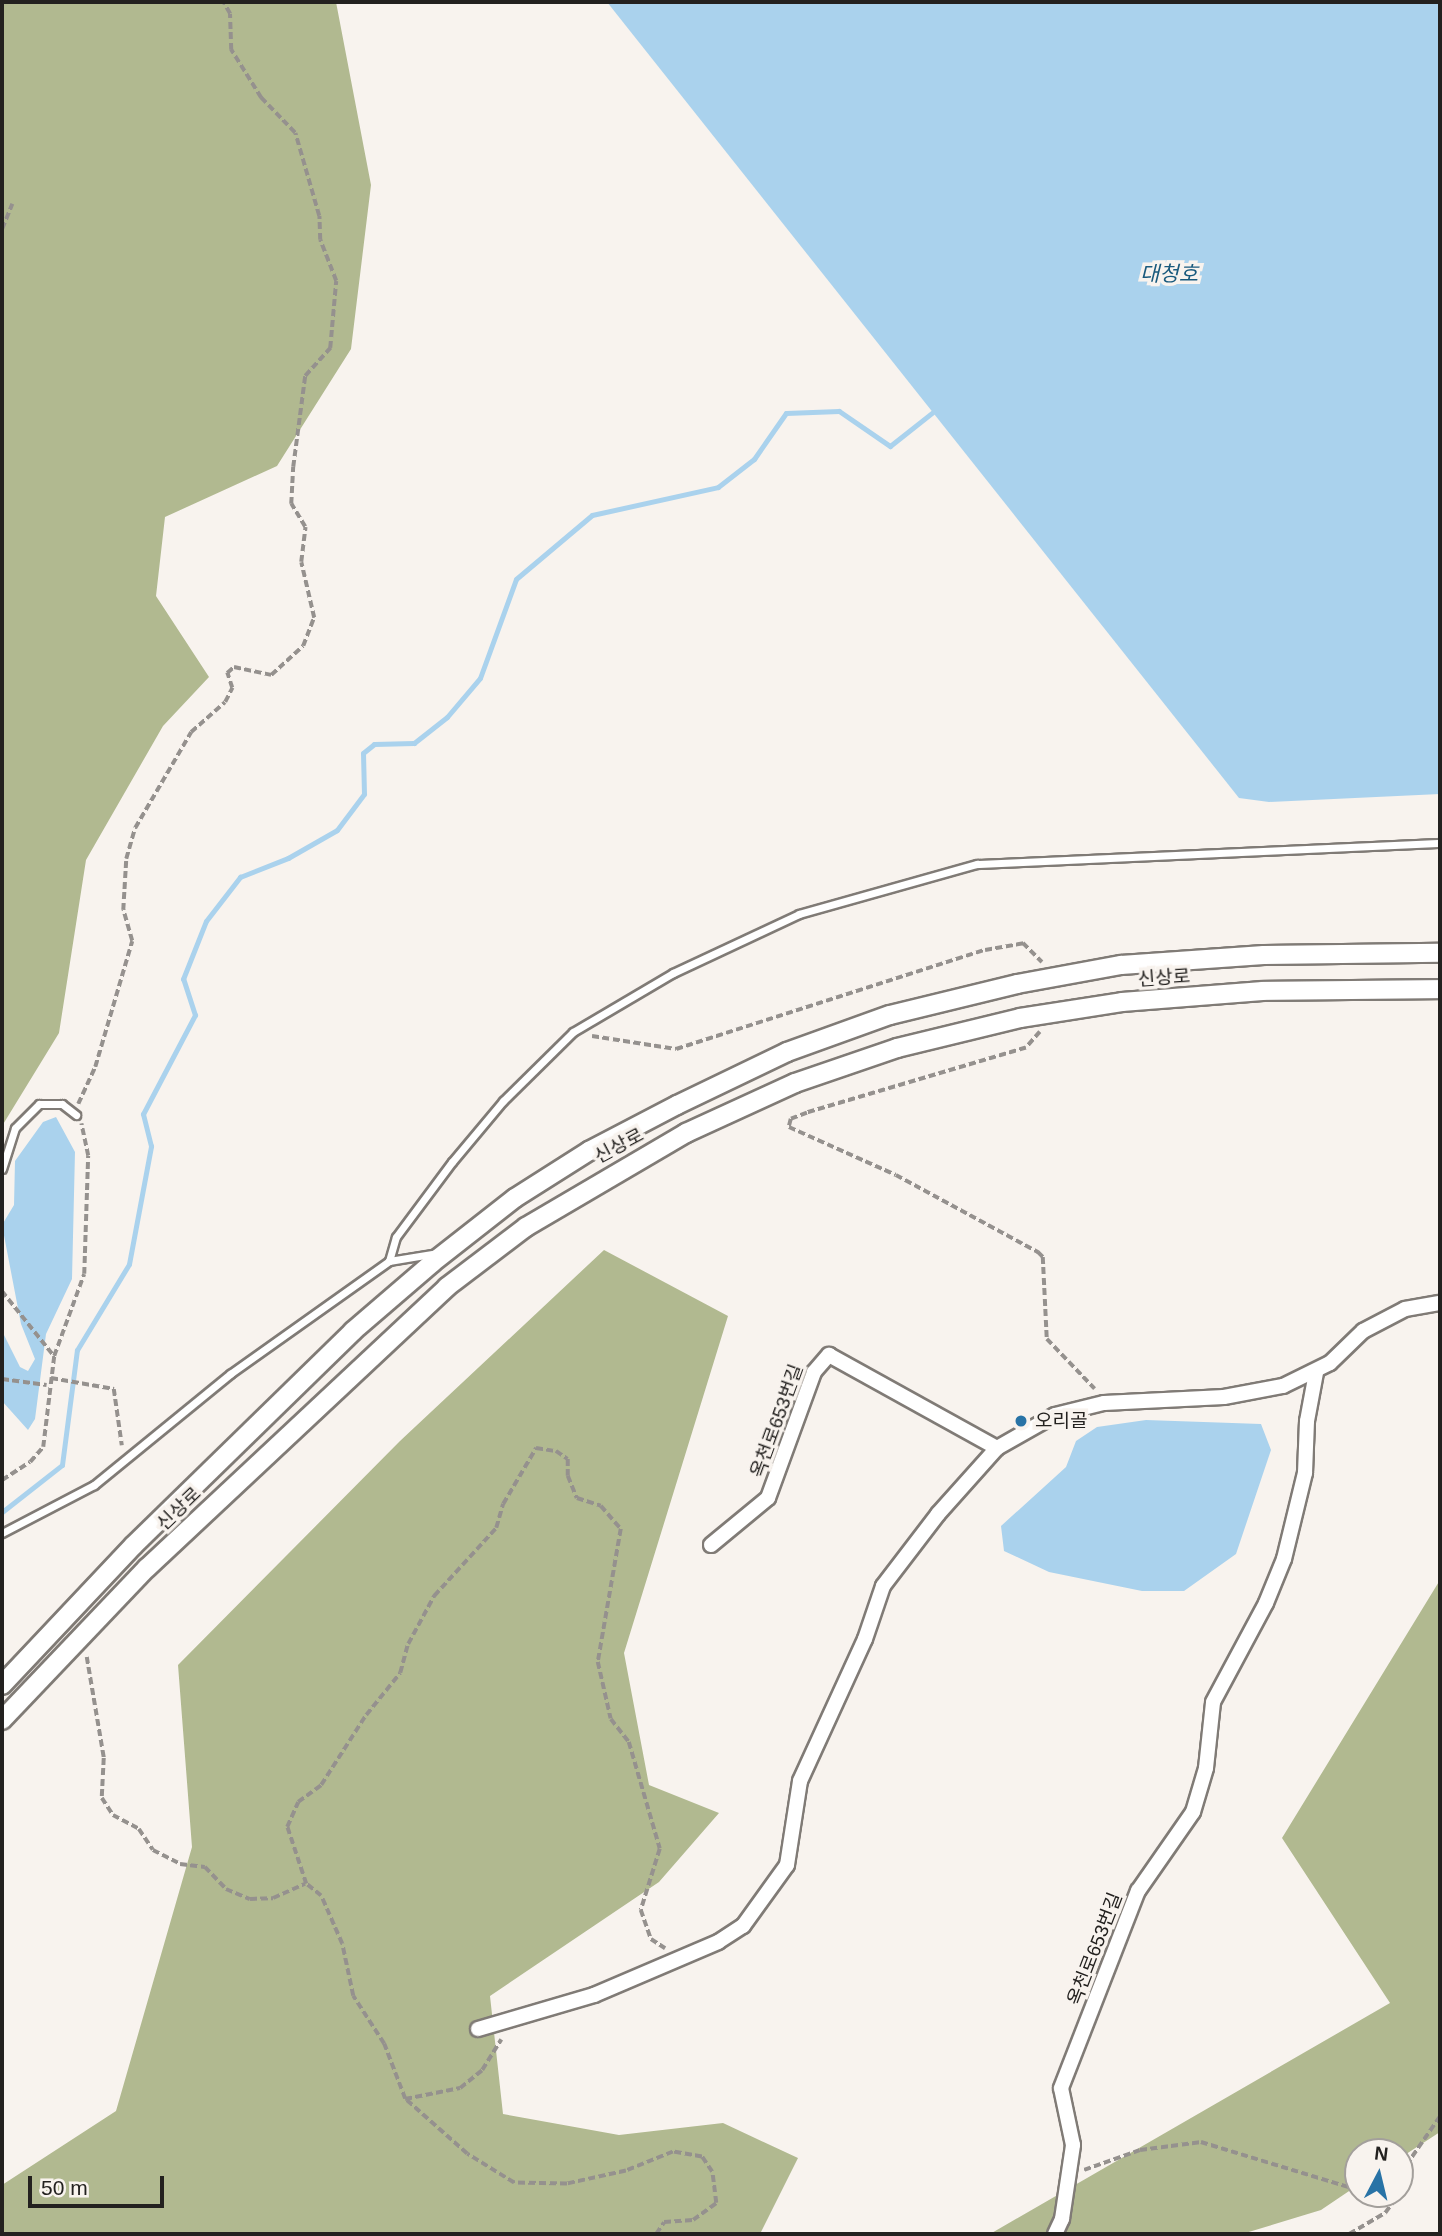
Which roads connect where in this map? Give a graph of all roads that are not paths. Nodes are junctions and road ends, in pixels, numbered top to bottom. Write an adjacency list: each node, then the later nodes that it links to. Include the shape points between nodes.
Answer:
1 (1440, 843): 7 (lane, via 989,863 933,873 799,914 673,973 573,1032 503,1101 452,1162 396,1237)
2 (1440, 953): 6 (street, 신상로, via 1264,954 1121,965 890,1015 788,1052 589,1151 514,1199)
3 (1440, 989): 14 (street, 신상로, via 1263,991 1122,1002 1020,1018 897,1048 795,1083 686,1133 526,1227 368,1357 147,1568)
4 (76, 1115): 5 (lane, via 62,1104 39,1104 15,1128)
5 (2, 1170)
6 (445, 1252): 7 (lane); 13 (street, 신상로, via 354,1331 134,1545)
7 (388, 1261): 11 (lane, via 230,1374 94,1485)
8 (1440, 1303): 9 (street, via 1405,1309 1363,1331)
9 (1316, 1373): 10 (street, via 1283,1386 1224,1397 1104,1403 1055,1415); 16 (street, 옥천로653번길, via 1307,1421 1305,1473 1284,1559 1213,1702 1206,1768 1193,1812 1138,1891 1061,2088 1073,2145 1062,2219)
10 (997, 1448): 12 (street, 옥천로653번길, via 829,1355 814,1373 768,1498); 15 (street, via 883,1586 865,1639 800,1781 787,1865 743,1926 594,1995)
11 (2, 1533)
12 (711, 1545)
13 (2, 1685)
14 (2, 1720)
15 (478, 2029)
16 (1055, 2234)

